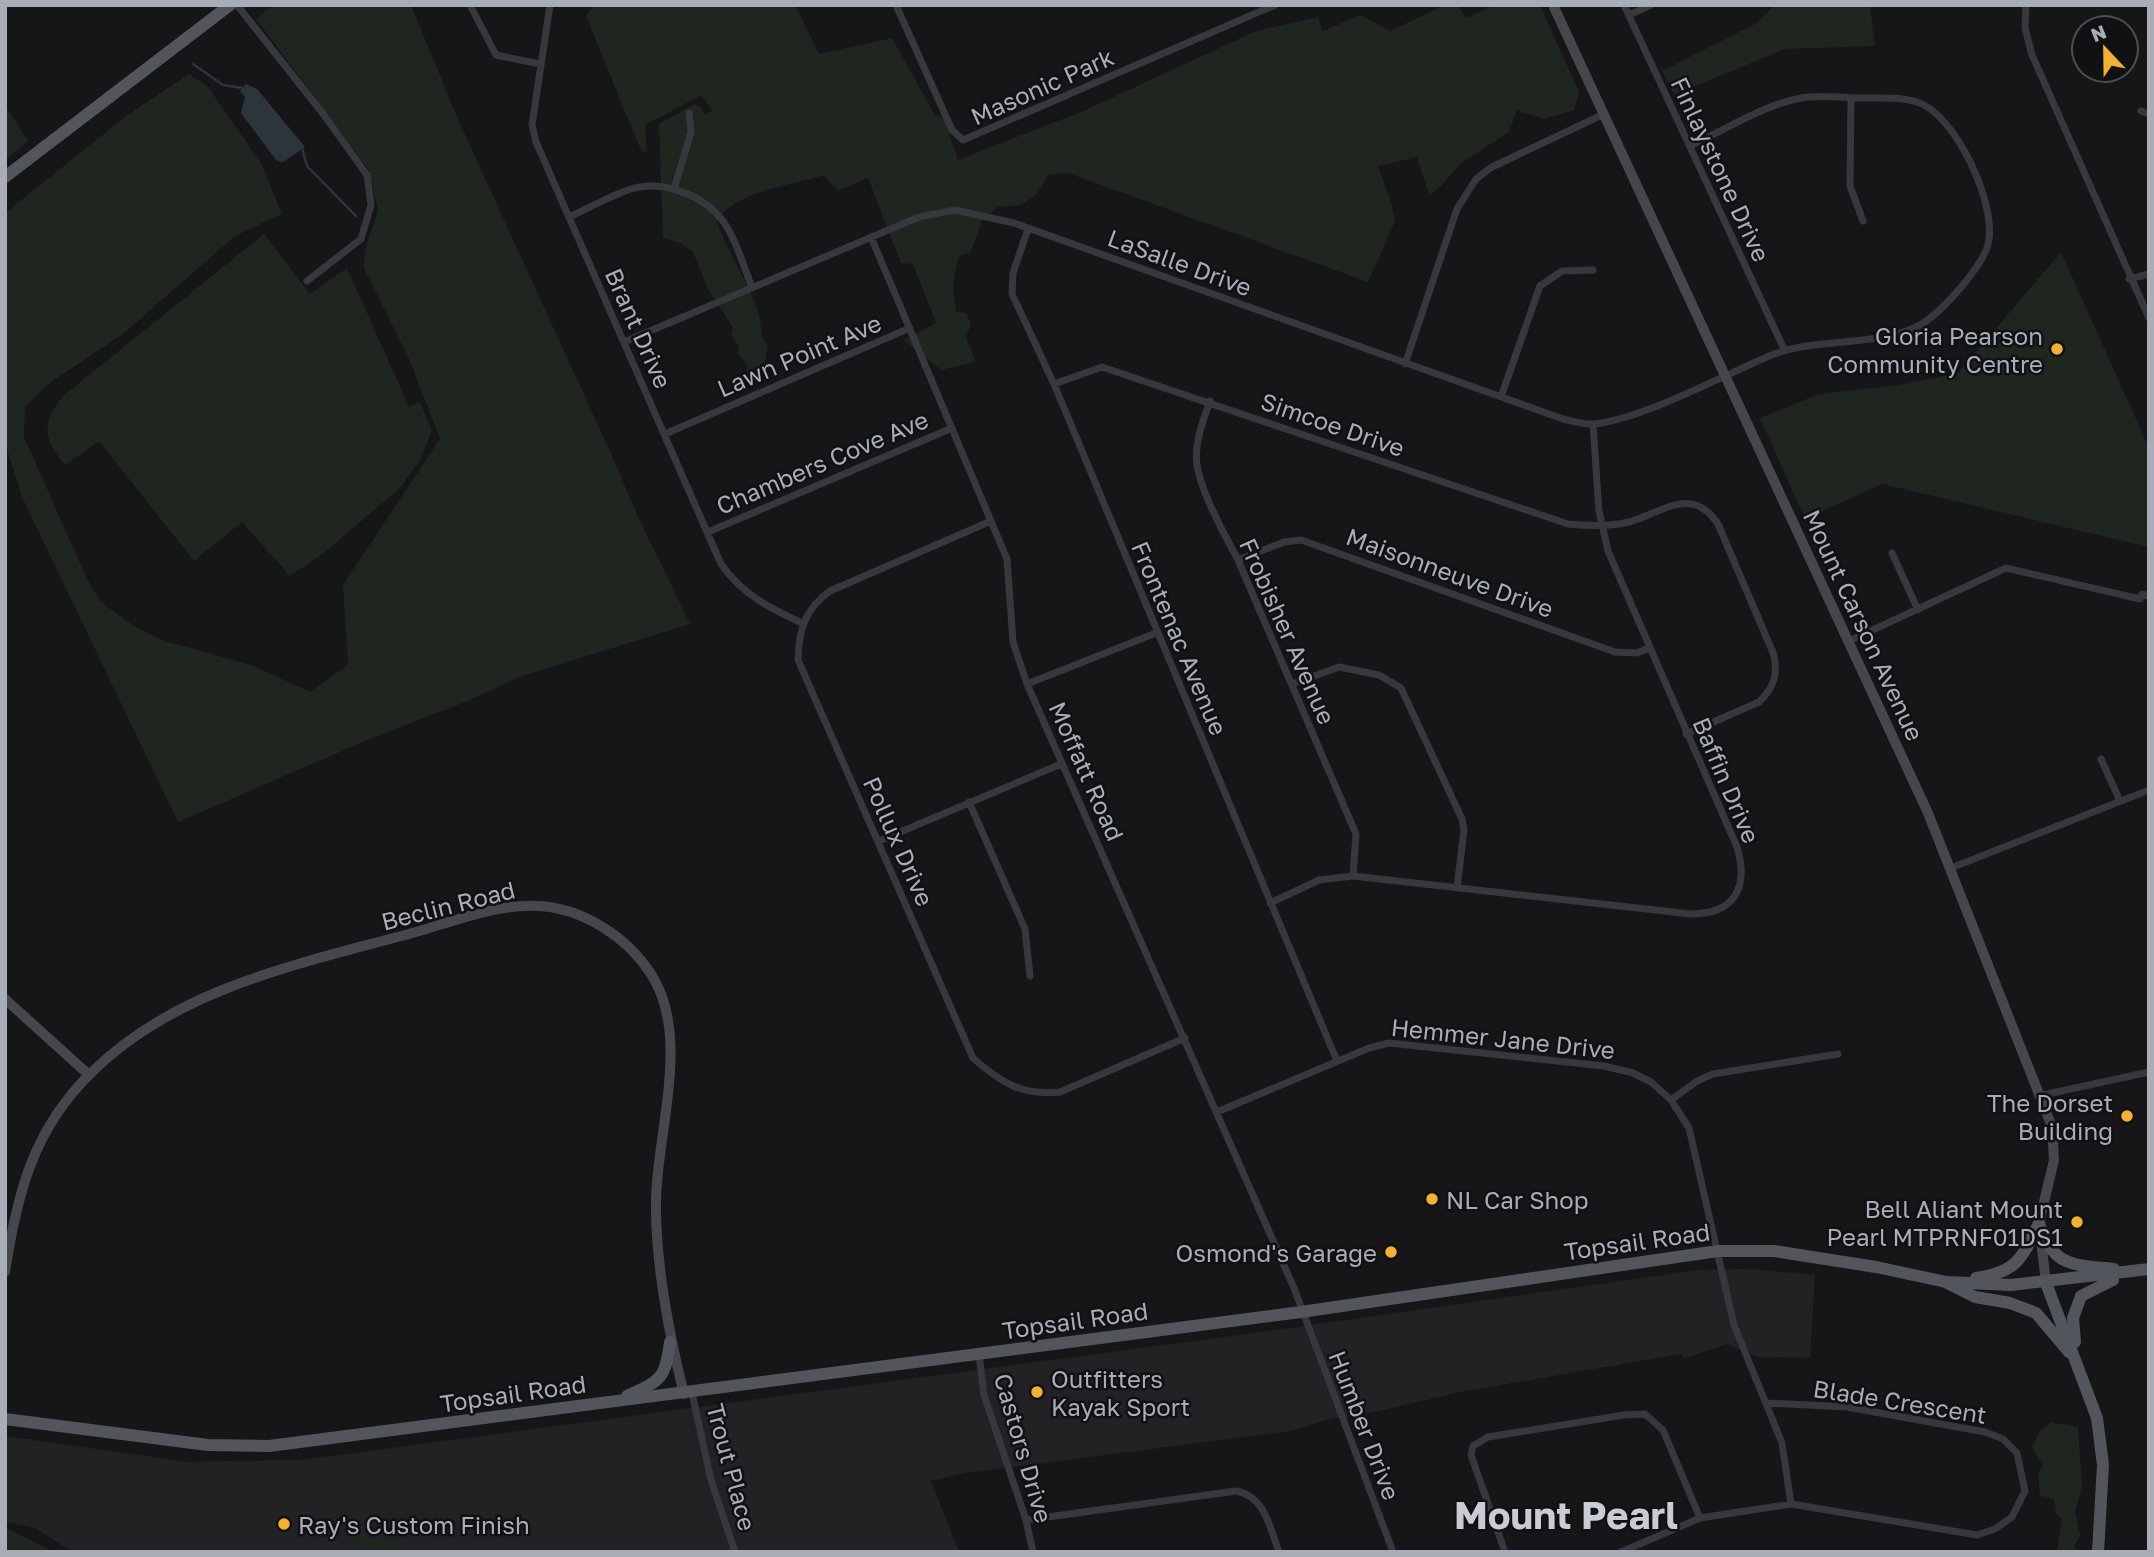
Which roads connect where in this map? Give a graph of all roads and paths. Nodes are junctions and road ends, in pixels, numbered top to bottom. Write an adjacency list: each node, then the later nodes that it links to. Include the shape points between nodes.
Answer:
1 (230, 5): 19 (main road)
2 (237, 5): 28 (street, via 367,175 371,205 361,239)
3 (470, 5): 12 (street, via 496,55)
4 (550, 5): 12 (street, Brant Drive)
5 (896, 5): 6 (street, Masonic Park, via 952,130 964,140)
6 (1275, 5)
7 (1553, 5): 16 (main road, Mount Carson Avenue)
8 (1624, 5): 11 (street, Finlaystone Drive)
9 (1651, 5): 11 (street)
10 (2026, 5): 27 (street, via 2029,49)
11 (1629, 15): 18 (street, Finlaystone Drive)
12 (540, 64): 21 (street, Brant Drive, via 532,125)
13 (1851, 98): 18 (street, LaSalle Drive, via 1794,100); 22 (street, via 1850,186); 33 (street, LaSalle Drive, via 1913,101 1932,108 1947,122 1986,205 1987,247 1967,278 1916,328)
14 (2141, 111): 17 (street)
15 (689, 113): 20 (street, via 691,132)
16 (1604, 114): 34 (street, via 1476,179 1457,209); 35 (main road, Mount Carson Avenue)
17 (2149, 114)
18 (1689, 146): 33 (street, Finlaystone Drive)
19 (5, 177)
20 (674, 189): 21 (street, via 630,189); 29 (street, via 696,198 727,227)
21 (569, 217): 32 (street, Brant Drive)
22 (1863, 221)
23 (1028, 229): 24 (street, LaSalle Drive, via 955,210 928,214); 34 (street, LaSalle Drive); 36 (street, Frontenac Avenue, via 1013,273 1012,294)
24 (871, 237): 29 (street, LaSalle Drive); 31 (street, Moffatt Road)
25 (1593, 270): 37 (street, via 1562,271 1540,286)
26 (2149, 274): 27 (street)
27 (2129, 279): 30 (street)
28 (307, 281)
29 (752, 287): 32 (street, LaSalle Drive)
30 (2149, 318)
31 (910, 328): 40 (street, Moffatt Road); 41 (street, Lawn Point Ave)
32 (624, 342): 41 (street, Brant Drive)
33 (1784, 349): 35 (street, LaSalle Drive)
34 (1405, 363): 37 (street, LaSalle Drive)
35 (1726, 375): 39 (street, LaSalle Drive); 51 (main road, Mount Carson Avenue)
36 (1054, 384): 38 (street, Simcoe Drive, via 1102,366); 50 (street, Frontenac Avenue)
37 (1500, 397): 39 (street, LaSalle Drive, via 1563,419)
38 (1210, 401): 43 (street, Simcoe Drive, via 1554,521); 46 (street, Frobisher Avenue, via 1199,434 1197,465)
39 (1593, 424): 43 (street, Baffin Drive)
40 (952, 428): 42 (street, Moffatt Road); 44 (street, Chambers Cove Ave)
41 (665, 434): 44 (street, Brant Drive)
42 (991, 521): 49 (street, via 830,591 815,602); 53 (street, Moffatt Road, via 1009,566 1013,642)
43 (1601, 526): 52 (street, Baffin Drive); 55 (street, Simcoe Drive, via 1630,522 1684,502 1705,509 1718,524 1774,655 1773,685 1759,702)
44 (708, 532): 49 (street, Brant Drive, via 734,582 766,606)
45 (1892, 553): 48 (street)
46 (1238, 560): 52 (street, Maisonneuve Drive, via 1301,540 1615,652 1637,653); 54 (street, Frobisher Avenue)
47 (2149, 596): 48 (street, via 2142,594 2140,599 2006,568)
48 (1919, 610): 51 (street)
49 (802, 622): 61 (street, Pollux Drive, via 798,660)
50 (1156, 633): 53 (street); 65 (street, Frontenac Avenue)
51 (1849, 641): 62 (main road, Mount Carson Avenue)
52 (1649, 648): 55 (street, Baffin Drive)
53 (1027, 684): 57 (street, Moffatt Road)
54 (1292, 684): 63 (street, Frobisher Avenue, via 1356,834); 64 (street, via 1339,667 1379,676 1408,696 1462,820)
55 (1686, 734): 64 (street, Baffin Drive, via 1740,859 1737,894 1716,912 1691,914)
56 (2101, 759): 60 (street)
57 (1061, 764): 59 (street); 68 (street, Moffatt Road)
58 (2149, 790): 60 (street)
59 (969, 802): 61 (street); 66 (street, via 1025,929)
60 (2120, 802): 62 (street)
61 (878, 841): 68 (street, Pollux Drive, via 973,1058 1010,1087 1026,1093 1060,1092)
62 (1951, 868): 73 (main road, Mount Carson Avenue)
63 (1353, 876): 64 (street, Baffin Drive); 65 (street, Baffin Drive, via 1319,880)
64 (1457, 888)
65 (1270, 903): 70 (street, Frontenac Avenue)
66 (1030, 976)
67 (5, 999): 72 (main road)
68 (1185, 1038): 75 (street, Moffatt Road)
69 (1838, 1054): 74 (street, via 1713,1074)
70 (1337, 1061): 74 (street, Hemmer Jane Drive, via 1389,1043 1604,1066 1643,1078); 75 (street, Hemmer Jane Drive)
71 (2149, 1072): 73 (street)
72 (89, 1074): 80 (main road, Beclin Road, via 56,1115 31,1159 20,1189); 84 (main road, Beclin Road, via 130,1038 179,1010 311,961 507,908 539,905 596,922 651,974 666,1009 670,1053 656,1171 656,1212)
73 (2037, 1096): 76 (main road, Mount Carson Avenue, via 2052,1127 2054,1144 2052,1175)
74 (1671, 1100): 77 (street, Hemmer Jane Drive, via 1692,1136)
75 (1217, 1112): 83 (street, Moffatt Road)
76 (2039, 1223): 79 (main road, via 2050,1251 2063,1261); 81 (main road, via 2022,1258 2007,1271); 82 (main road, Mount Carson Avenue)
77 (1718, 1251): 81 (main road, Topsail Road, via 1809,1255); 83 (main road, Topsail Road); 89 (street, Hemmer Jane Drive, via 1734,1325)
78 (2149, 1269): 79 (main road, Topsail Road)
79 (2135, 1271): 82 (main road, Topsail Road); 86 (main road, via 2081,1296 2073,1318)
80 (5, 1272)
81 (1946, 1282): 82 (main road, Topsail Road); 86 (main road, via 1975,1297 2036,1313)
82 (2046, 1283): 86 (main road)
83 (1301, 1312): 85 (main road, Topsail Road); 97 (street, Humber Drive)
84 (670, 1342): 87 (main road, Beclin Road); 88 (main road, via 667,1366 659,1381)
85 (978, 1354): 87 (main road, Topsail Road); 93 (street, Castors Drive, via 984,1395)
86 (2078, 1363): 100 (main road, via 2097,1418 2103,1465)
87 (688, 1393): 88 (main road, Topsail Road); 94 (street, Trout Place)
88 (619, 1400): 90 (main road, Topsail Road, via 270,1446 208,1445)
89 (1766, 1403): 91 (street, Hemmer Jane Drive, via 1782,1443); 91 (street, Blade Crescent, via 1847,1406 1985,1432 2003,1439 2017,1453 2025,1480 2022,1501 2012,1517 1995,1530 1977,1535)
90 (5, 1419)
91 (1791, 1504): 92 (street)
92 (1700, 1518): 98 (street, via 1663,1430 1645,1414 1488,1437 1473,1446 1471,1455); 99 (street)
93 (1026, 1520): 95 (street, Castors Drive); 96 (street, via 1236,1491 1259,1503)
94 (735, 1552)
95 (1033, 1552)
96 (1279, 1552)
97 (1393, 1552)
98 (1505, 1552)
99 (1621, 1552)
100 (2098, 1552)

